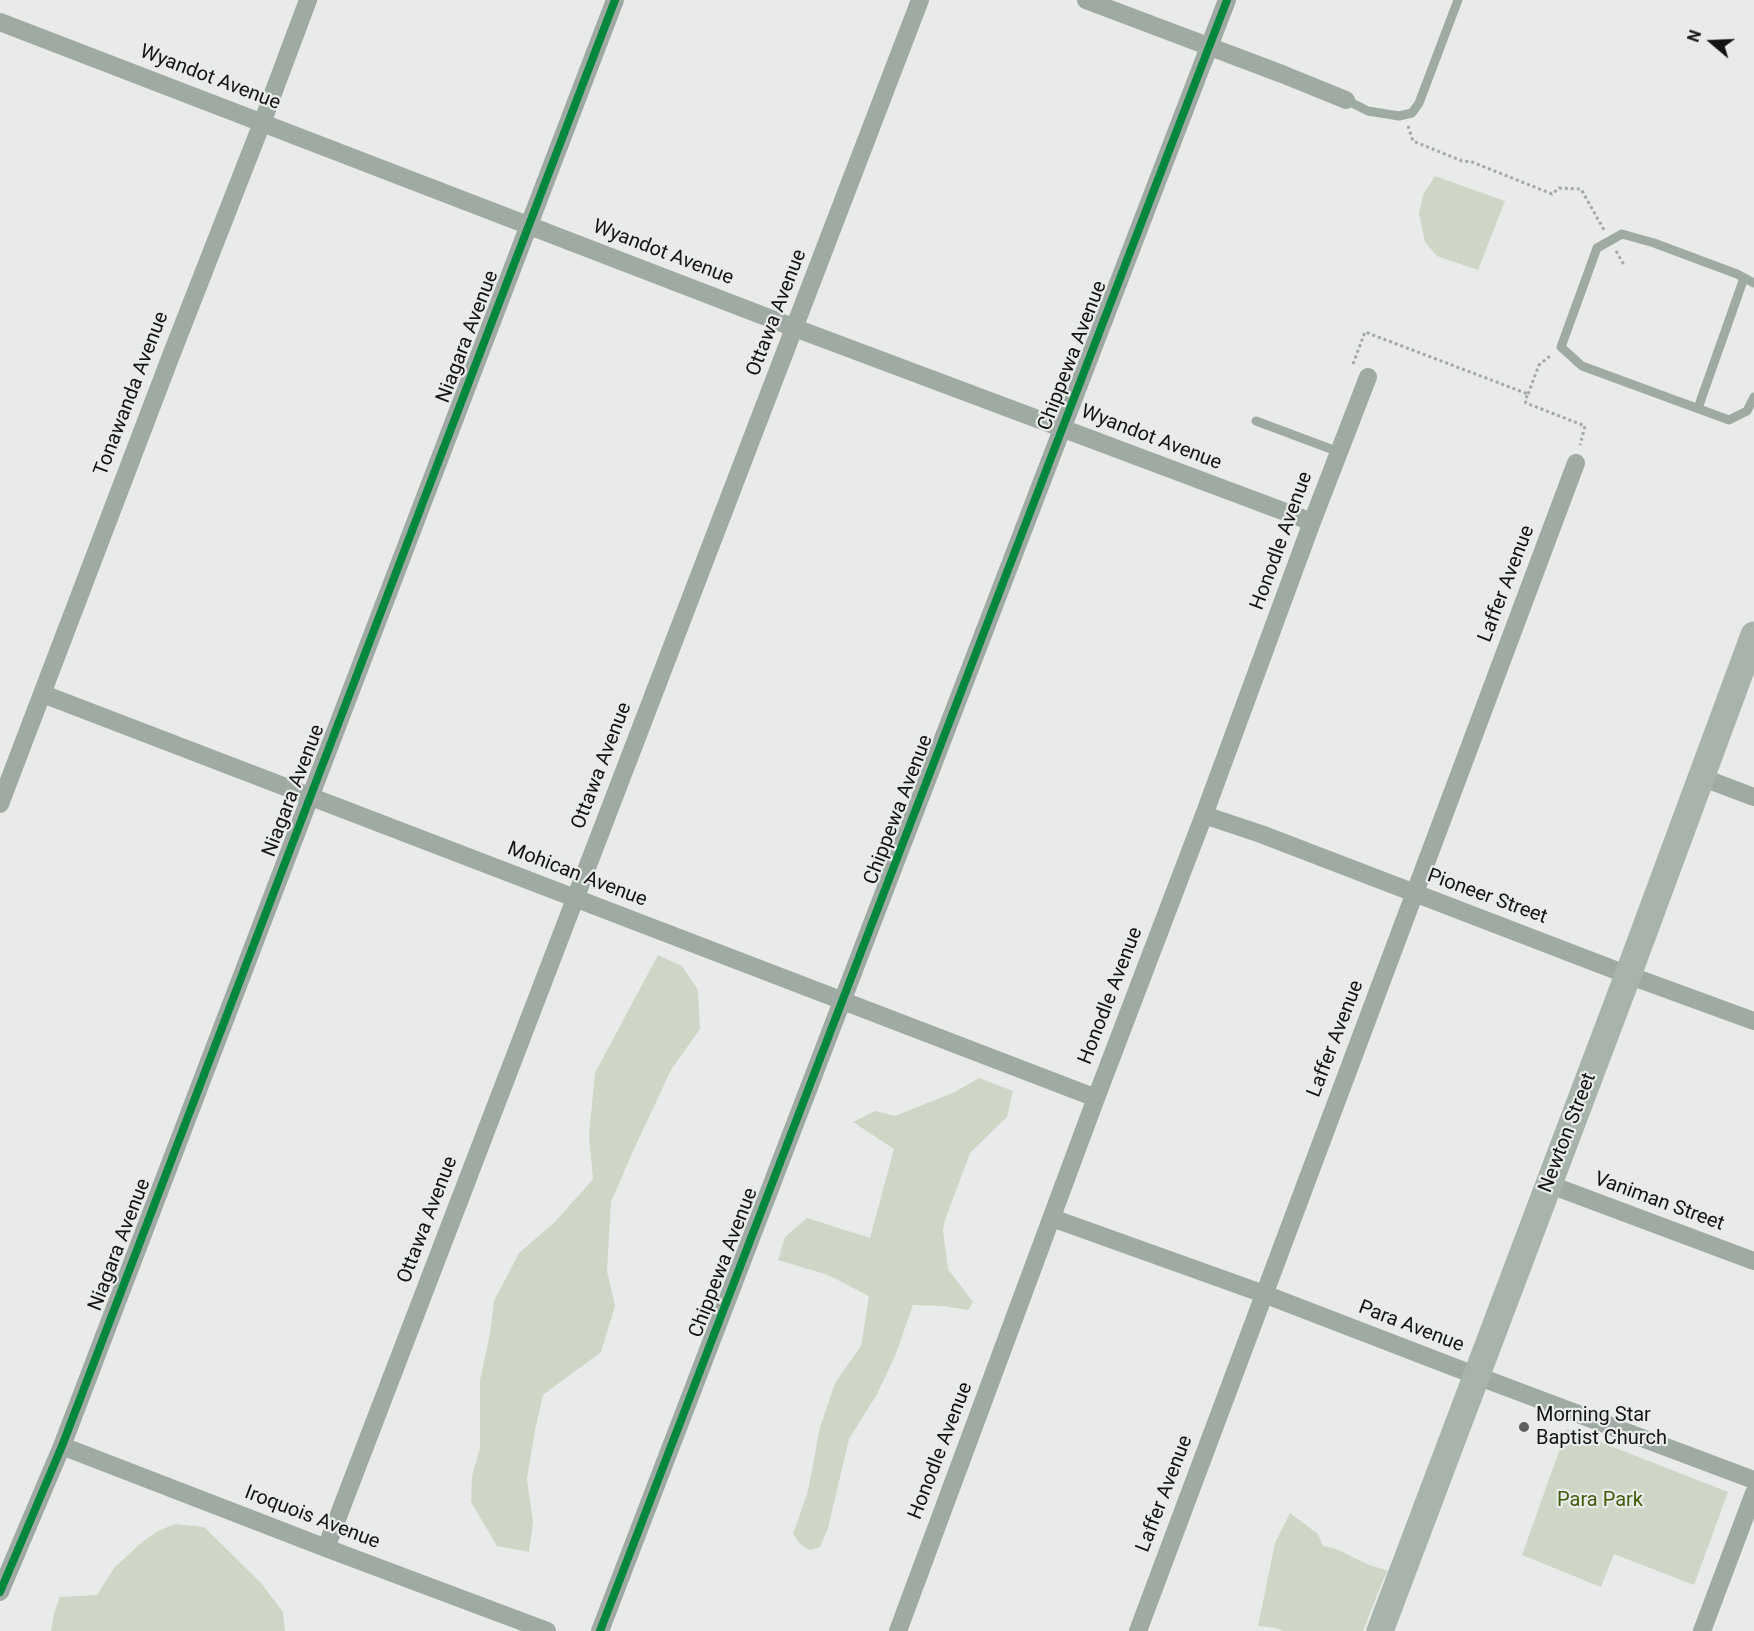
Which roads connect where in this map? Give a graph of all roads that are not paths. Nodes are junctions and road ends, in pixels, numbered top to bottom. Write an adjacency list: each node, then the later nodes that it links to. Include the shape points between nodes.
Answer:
1 (308, 0): 10 (street, Tonawanda Avenue)
2 (615, 0): 11 (street, Niagara Avenue)
3 (920, 0): 14 (street, Ottawa Avenue)
4 (1086, 0): 8 (street)
5 (1227, 0): 8 (street, Chippewa Avenue)
6 (1458, 0): 9 (lane, via 1419,103 1412,112 1399,116 1368,111)
7 (0, 22): 10 (street, Wyandot Avenue)
8 (1209, 47): 9 (street); 19 (street, Chippewa Avenue)
9 (1346, 100)
10 (262, 123): 11 (street, Wyandot Avenue); 24 (street, Tonawanda Avenue)
11 (529, 225): 14 (street, Wyandot Avenue); 26 (street, Niagara Avenue)
12 (1744, 278): 13 (lane); 17 (lane); 17 (lane, via 1622,234 1597,248 1561,347 1582,366)
13 (1754, 283)
14 (795, 328): 19 (street, Wyandot Avenue); 31 (street, Ottawa Avenue)
15 (1368, 377): 20 (street, Honodle Avenue)
16 (1754, 397): 17 (lane, via 1748,411 1729,420)
17 (1698, 408)
18 (1256, 421): 20 (lane)
19 (1063, 429): 22 (street, Wyandot Avenue); 33 (street, Chippewa Avenue)
20 (1339, 452): 22 (street, Honodle Avenue)
21 (1576, 463): 30 (street, Laffer Avenue)
22 (1312, 522): 29 (street, Honodle Avenue)
23 (1754, 635): 25 (street, Newton Street)
24 (42, 694): 26 (street, Mohican Avenue); 28 (street, Tonawanda Avenue)
25 (1701, 777): 27 (street); 32 (street, Newton Street)
26 (310, 796): 31 (street, Mohican Avenue); 41 (street, Niagara Avenue)
27 (1754, 797)
28 (0, 804)
29 (1204, 815): 30 (street, Pioneer Street); 35 (street, Honodle Avenue)
30 (1414, 894): 32 (street, Pioneer Street); 39 (street, Laffer Avenue)
31 (574, 899): 33 (street, Mohican Avenue); 44 (street, Ottawa Avenue)
32 (1628, 975): 34 (street, Pioneer Street); 36 (street, Newton Street)
33 (843, 1001): 35 (street, Mohican Avenue); 47 (street, Chippewa Avenue)
34 (1754, 1021)
35 (1096, 1098): 37 (street, Honodle Avenue)
36 (1548, 1184): 38 (street, Vaniman Street); 40 (street, Newton Street)
37 (1052, 1218): 39 (street, Para Avenue); 48 (street, Honodle Avenue)
38 (1754, 1261)
39 (1264, 1294): 40 (street, Para Avenue); 49 (street, Laffer Avenue)
40 (1477, 1376): 42 (street, Para Avenue); 50 (street, Newton Street)
41 (62, 1446): 44 (street, Iroquois Avenue); 45 (street, Niagara Avenue)
42 (1754, 1480)
43 (1754, 1493): 51 (street)
44 (326, 1548): 46 (street, Iroquois Avenue)
45 (0, 1592)
46 (547, 1631)
47 (600, 1631)
48 (898, 1631)
49 (1138, 1631)
50 (1380, 1631)
51 (1702, 1631)

